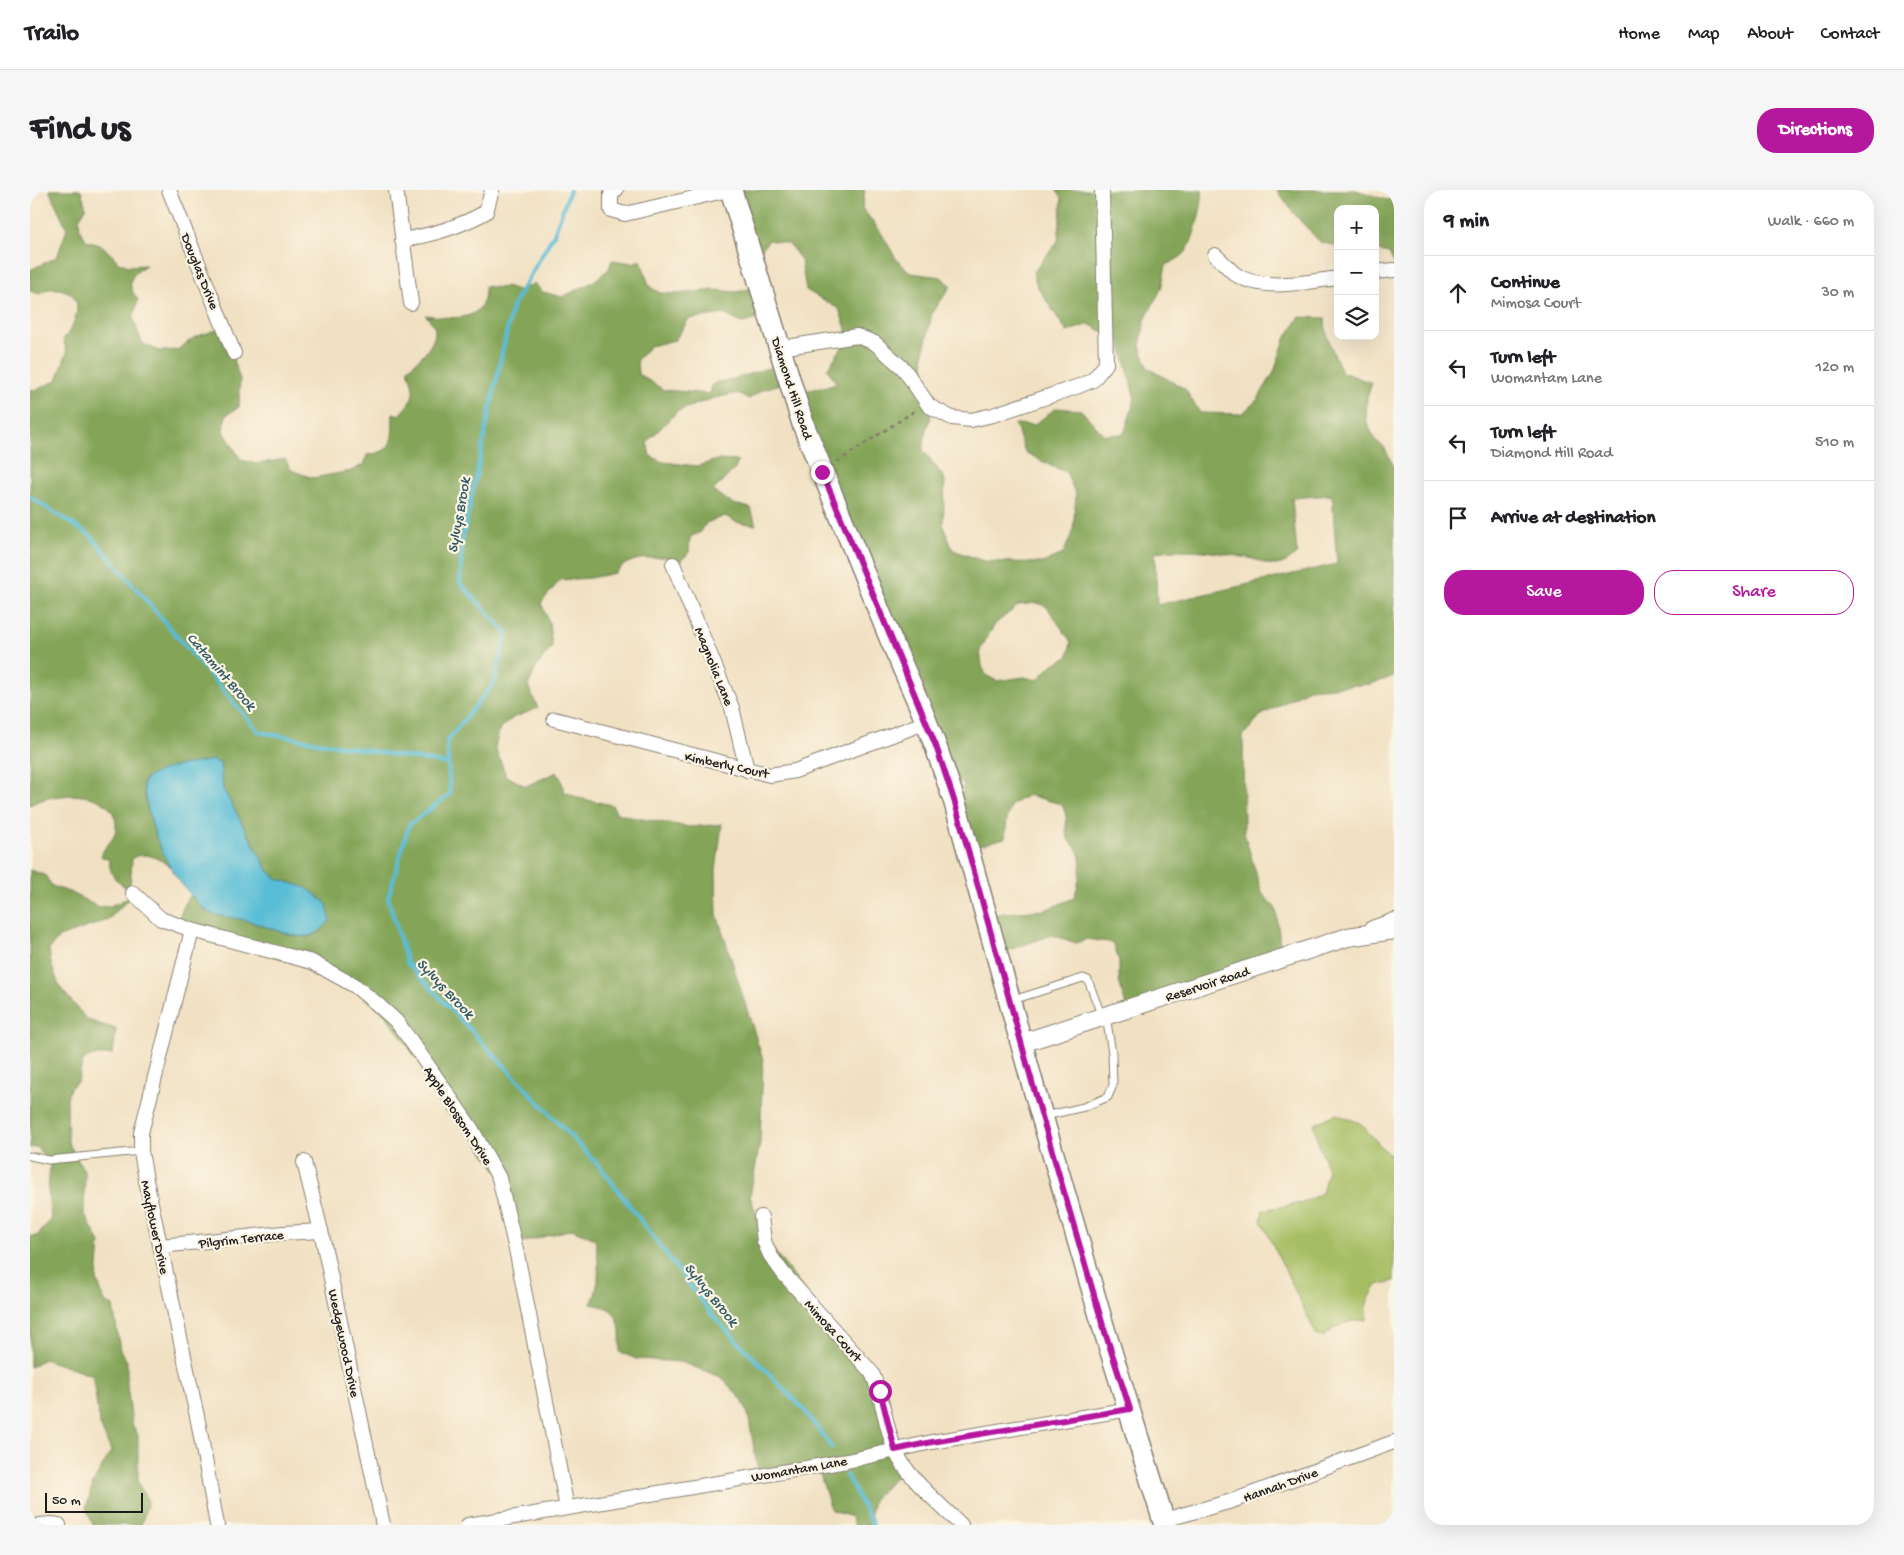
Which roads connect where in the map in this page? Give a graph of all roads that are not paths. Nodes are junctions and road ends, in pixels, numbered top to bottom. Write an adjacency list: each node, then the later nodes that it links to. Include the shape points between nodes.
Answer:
1 (169, 190): 14 (street, Douglas Drive)
2 (396, 190): 7 (street)
3 (492, 190): 7 (street, via 486,212 435,234)
4 (616, 190): 5 (street, via 612,194 612,210 625,214)
5 (730, 190): 13 (main road, Diamond Hill Road)
6 (1102, 190): 13 (street, via 1106,364 1093,380 1048,398 971,420 952,418 929,406 904,370 875,343 857,336)
7 (402, 240): 12 (street)
8 (1215, 255): 11 (street, via 1236,275 1253,281 1287,284)
9 (1394, 270): 10 (street)
10 (1379, 272)
11 (1334, 278)
12 (411, 303)
13 (780, 348): 17 (main road, Diamond Hill Road, via 822,472)
14 (234, 353)
15 (673, 564): 18 (street, Magnolia Lane, via 732,708)
16 (554, 719): 18 (street, Kimberly Court)
17 (927, 722): 18 (street, Kimberly Court, via 795,771 770,775); 24 (main road, Diamond Hill Road, via 955,803)
18 (747, 770)
19 (133, 893): 21 (street, Apple Blossom Drive, via 161,919)
20 (1394, 920): 23 (street)
21 (192, 930): 28 (street, Mayflower Drive, via 140,1133); 37 (street, Apple Blossom Drive, via 312,962 355,986 396,1021 471,1128 500,1178)
22 (1394, 930): 23 (street, Reservoir Road)
23 (1348, 937): 25 (street, Reservoir Road)
24 (1010, 1001): 25 (lane, via 1084,978 1088,980); 26 (main road, Diamond Hill Road)
25 (1104, 1017): 26 (street, Reservoir Road); 27 (lane, via 1112,1053 1113,1086 1108,1096 1084,1107)
26 (1022, 1043): 27 (main road, Diamond Hill Road)
27 (1042, 1116): 34 (main road, Diamond Hill Road)
28 (141, 1151): 29 (lane, via 49,1160); 33 (street, Mayflower Drive)
29 (30, 1156)
30 (304, 1162): 32 (street, Wedgewood Drive)
31 (761, 1217): 36 (street, Mimosa Court, via 764,1241 770,1255 872,1373 880,1391)
32 (322, 1231): 33 (street, Pilgrim Terrace); 42 (street, Wedgewood Drive)
33 (161, 1246): 41 (street, Mayflower Drive)
34 (1130, 1409): 36 (street, Womantam Lane); 38 (main road, Diamond Hill Road)
35 (1394, 1442): 38 (street, Hannah Drive)
36 (895, 1450): 37 (street, Womantam Lane); 44 (street, Mimosa Court, via 905,1469)
37 (567, 1508): 43 (street, Womantam Lane)
38 (1164, 1523)
39 (40, 1525): 40 (street)
40 (59, 1525)
41 (217, 1525)
42 (383, 1525)
43 (468, 1525)
44 (961, 1525)

